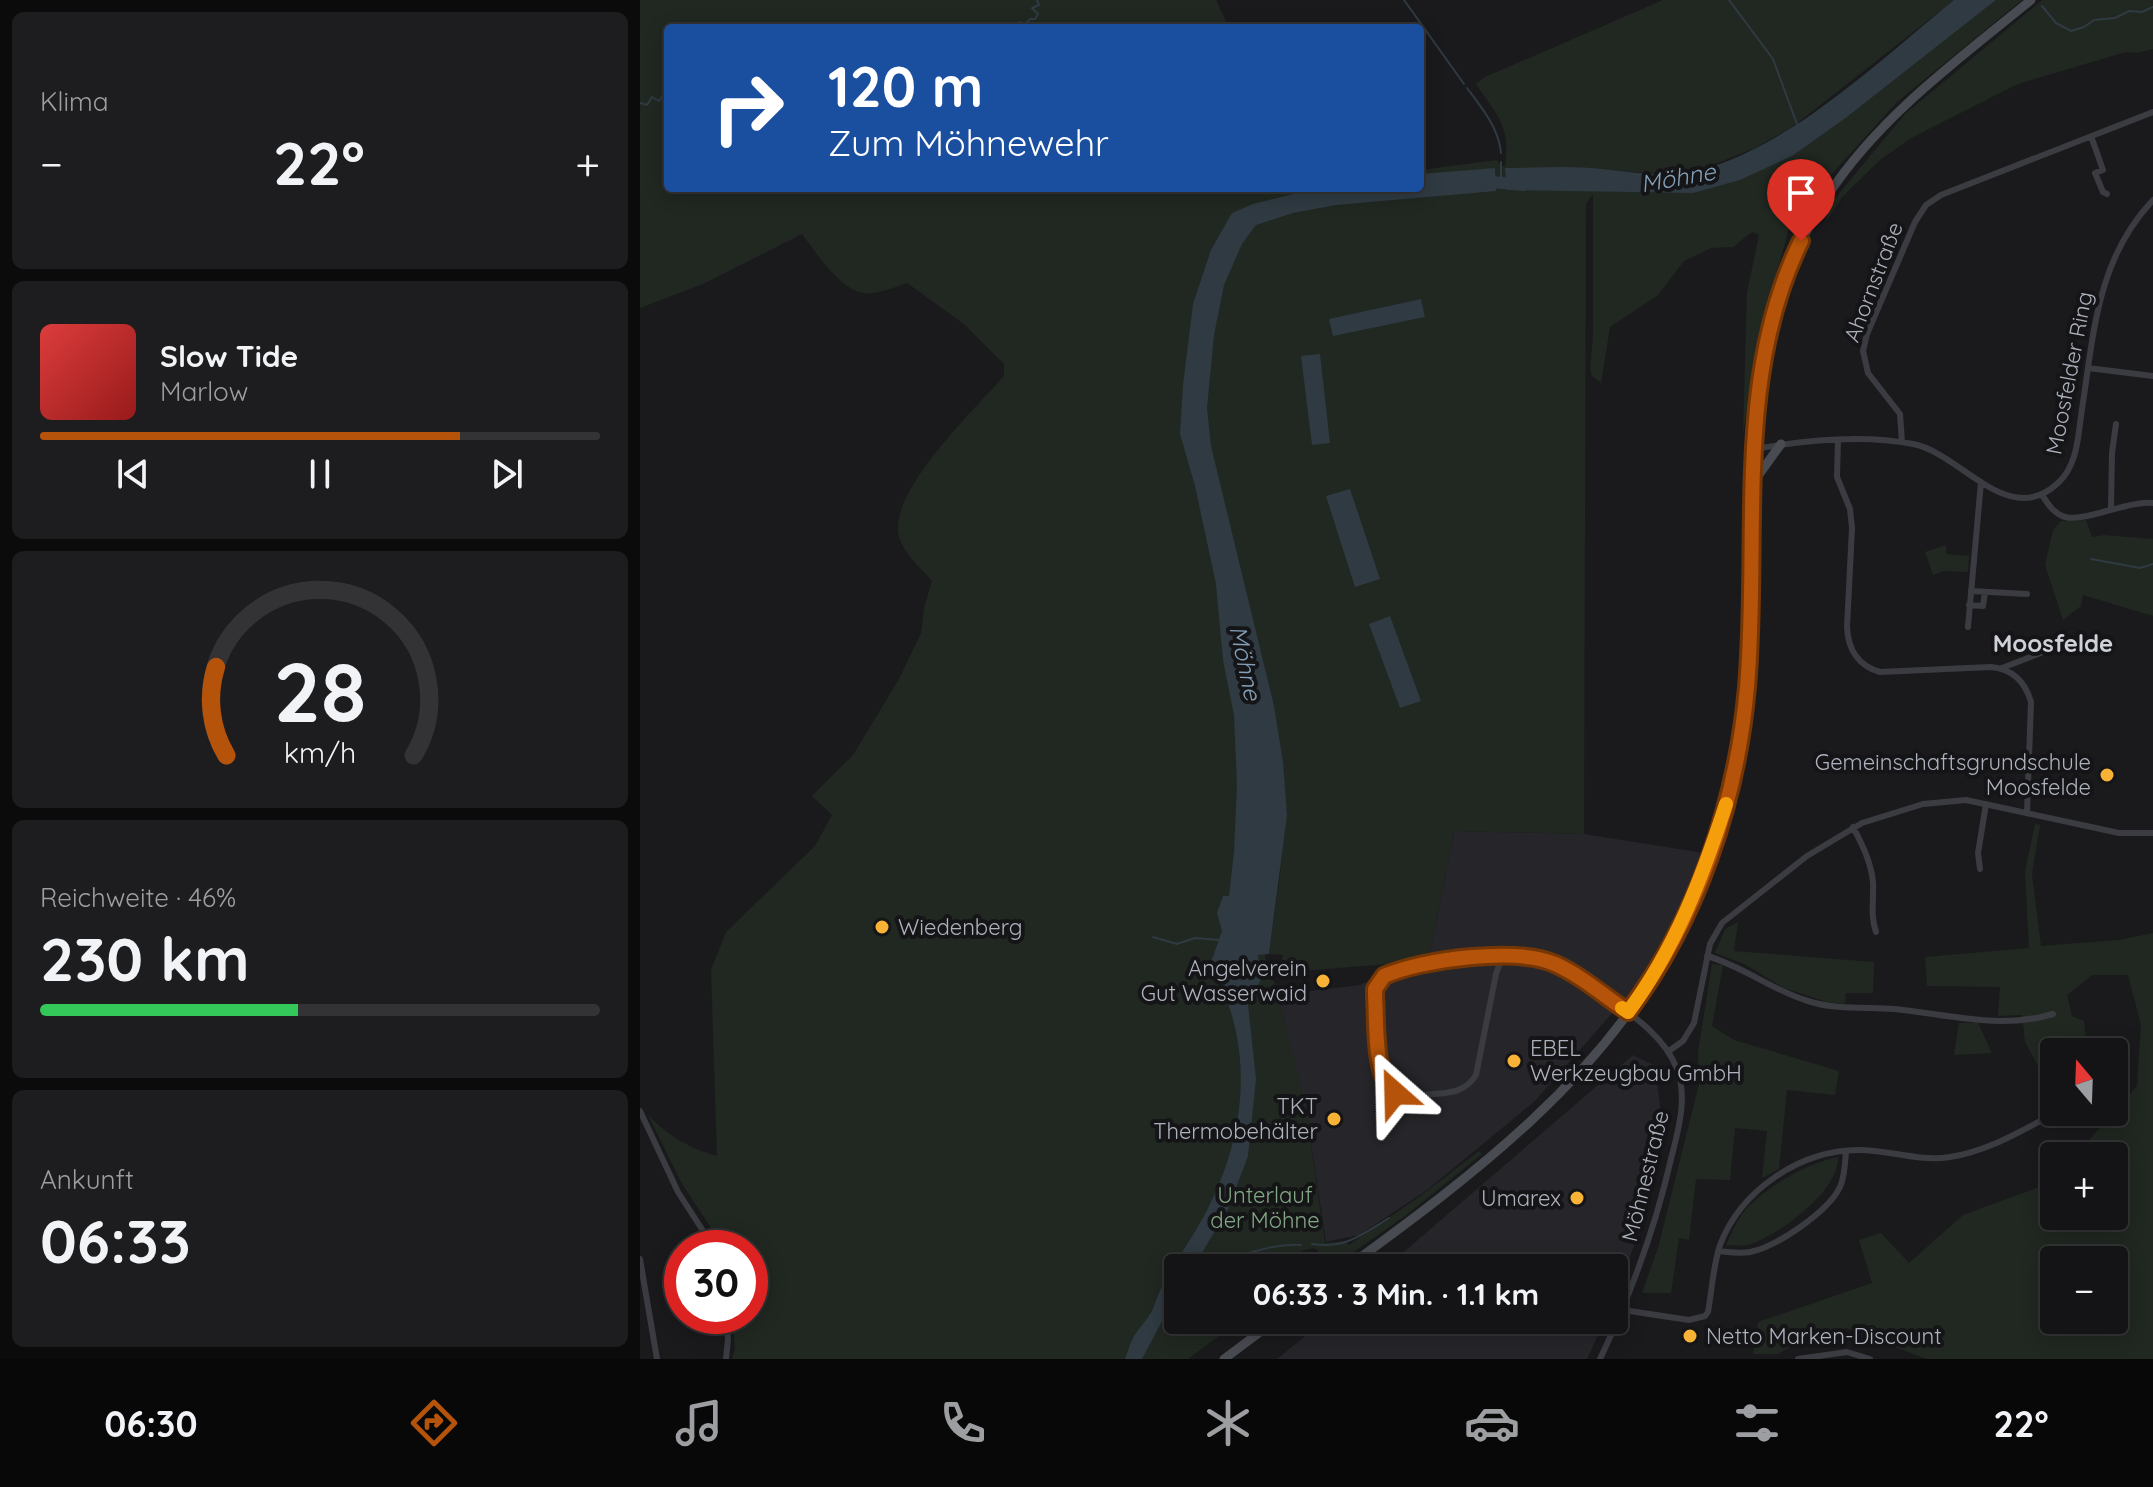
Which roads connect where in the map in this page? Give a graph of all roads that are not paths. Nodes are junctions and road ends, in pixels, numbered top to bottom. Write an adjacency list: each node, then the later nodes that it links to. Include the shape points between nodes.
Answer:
1 (2031, 0): 12 (main road, via 1903,108 1826,197 1794,255 1774,313)
2 (2153, 112): 3 (street, Ahornstraße)
3 (2091, 136): 4 (street, via 2103,170 2095,173); 10 (street, Ahornstraße, via 1941,195 1921,211 1863,351 1868,373 1900,414)
4 (2107, 194)
5 (2153, 200): 6 (street, Moosfelder Ring, via 2127,231 2111,262)
6 (2088, 368): 7 (street); 15 (street, Moosfelder Ring, via 2070,467)
7 (2153, 376)
8 (2116, 424): 17 (street)
9 (1838, 440): 10 (street); 11 (street); 24 (street, via 1837,477 1852,519 1847,627 1855,656 1880,672)
10 (1902, 442): 13 (street, via 1943,455)
11 (1781, 444): 12 (street); 14 (main road)
12 (1755, 449): 14 (main road)
13 (1981, 482): 15 (street, via 2017,499); 18 (street)
14 (1754, 483): 33 (main road, via 1747,686 1727,802 1677,934)
15 (2042, 495): 17 (street, via 2065,517)
16 (2153, 503): 17 (street)
17 (2111, 508)
18 (1971, 591): 19 (street); 21 (street)
19 (1985, 592): 20 (street); 21 (street, via 1983,606)
20 (2027, 594)
21 (1969, 605): 22 (street)
22 (1968, 627)
23 (2064, 644): 24 (street)
24 (2002, 668): 26 (street, via 2021,681 2031,702)
25 (1986, 804): 26 (street); 27 (street, via 1923,804); 29 (street)
26 (2027, 813): 28 (street, via 2119,833)
27 (1853, 827): 30 (street, via 1869,864); 31 (street, via 1731,915 1715,932)
28 (2153, 833)
29 (1980, 869)
30 (1876, 932)
31 (1707, 956): 34 (street, via 1742,968 1789,995 1827,1006 1996,1021); 35 (street, via 1694,1023)
32 (1502, 957): 32 (street, Möhnestraße, via 1476,1075 1452,1093 1395,1093 1381,1074 1375,989 1384,976 1439,960); 33 (street, Möhnestraße, via 1554,964)
33 (1628, 1012): 35 (street, Möhnestraße); 41 (main road, via 1579,1074 1505,1144)
34 (2053, 1014)
35 (1669, 1051): 43 (street, Möhnestraße, via 1681,1085 1679,1120 1654,1228)
36 (640, 1111): 39 (street)
37 (2040, 1120): 38 (street, via 1951,1157)
38 (1846, 1151): 40 (street, via 1812,1159 1768,1182 1735,1216); 40 (street, via 1841,1186 1821,1211 1754,1251)
39 (702, 1230)
40 (1718, 1251): 44 (street, via 1705,1316 1689,1320)
41 (1365, 1254)
42 (640, 1259): 48 (street)
43 (1628, 1297)
44 (1628, 1311)
45 (728, 1334): 49 (street)
46 (1257, 1334): 50 (main road)
47 (1612, 1334): 51 (street, Möhnestraße)
48 (657, 1359)
49 (726, 1359)
50 (1224, 1359)
51 (1600, 1359)
52 (1798, 1359): 53 (street, via 1847,1352)
53 (1870, 1359)

